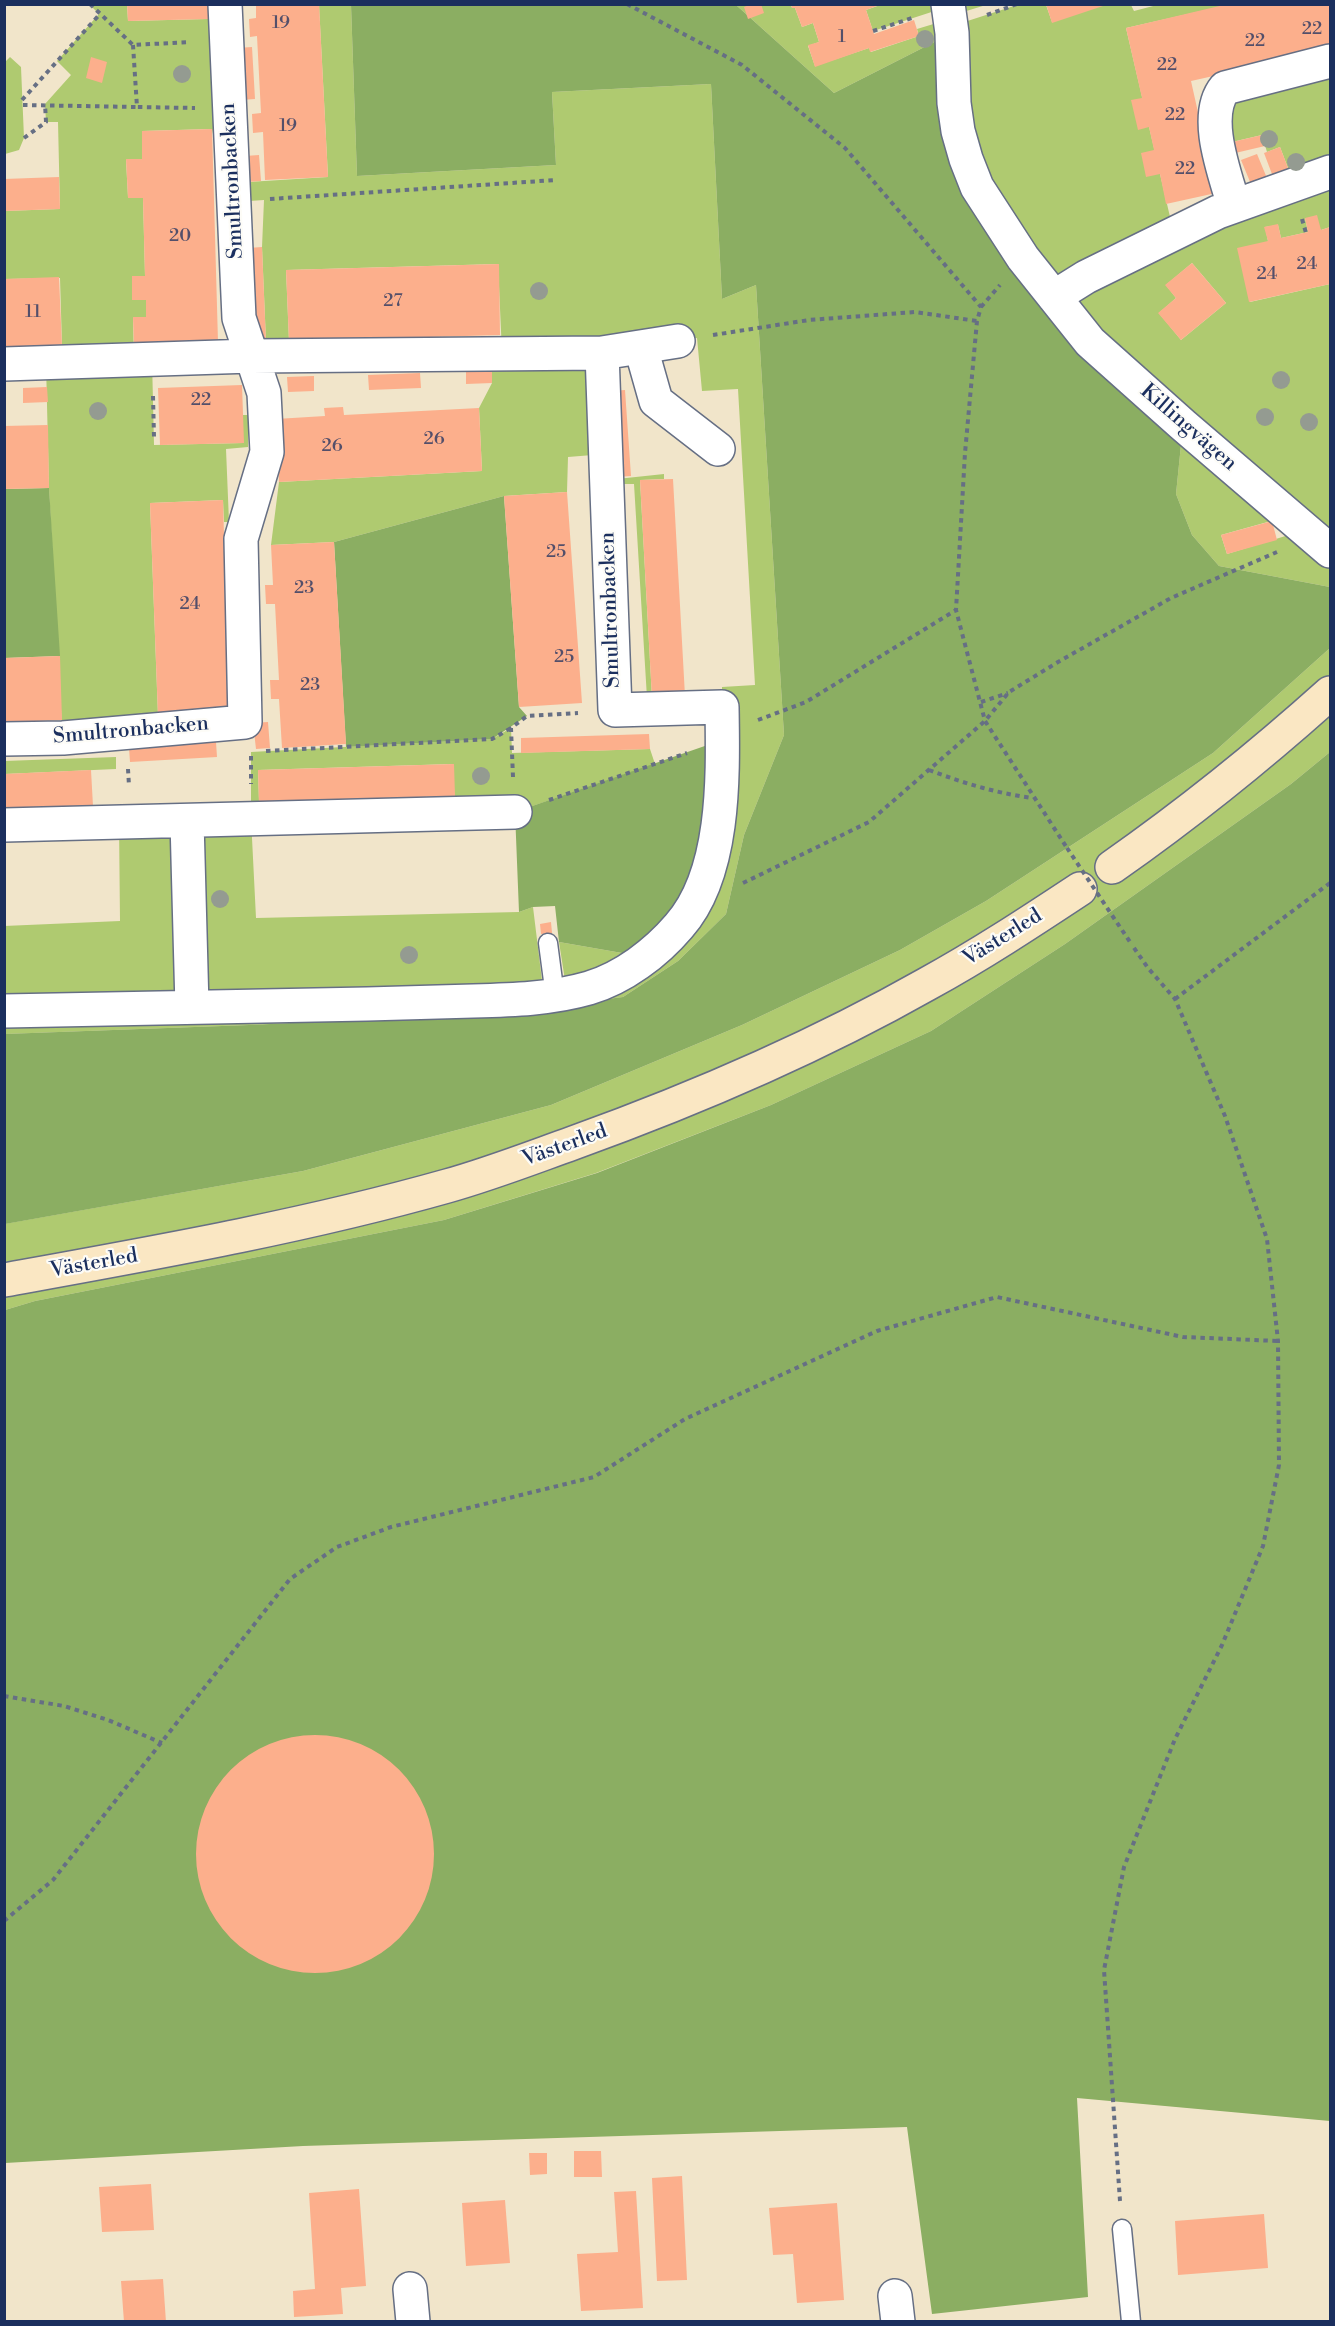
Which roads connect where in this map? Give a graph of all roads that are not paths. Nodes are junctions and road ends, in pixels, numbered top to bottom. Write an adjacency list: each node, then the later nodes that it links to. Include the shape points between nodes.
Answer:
1 (225, 4): 10 (street, Smultronbacken, via 239,318)
2 (948, 6): 6 (street, Killingvägen, via 954,103 966,159 977,187 1006,233)
3 (1330, 61): 5 (street, via 1225,88 1218,96 1216,130)
4 (1330, 172): 5 (street)
5 (1234, 206): 6 (street, via 1086,277)
6 (1054, 297): 13 (street, Killingvägen, via 1090,342)
7 (678, 341): 8 (street)
8 (641, 348): 9 (street); 12 (street, via 656,401)
9 (602, 353): 10 (street); 22 (street, Smultronbacken, via 615,710 722,707 721,808 714,851 693,908 673,933 615,978)
10 (252, 356): 11 (street); 15 (street, Smultronbacken, via 264,393 267,452 241,538 245,722 63,738)
11 (4, 364)
12 (718, 448)
13 (1322, 543)
14 (1330, 693): 19 (street, via 1172,825)
15 (4, 739)
16 (515, 812): 17 (street)
17 (187, 820): 18 (street); 23 (street)
18 (4, 825)
19 (1112, 867)
20 (1080, 890): 25 (street, Västerled, via 927,984 826,1037 624,1124 461,1182 373,1206 241,1236)
21 (548, 943): 22 (lane)
22 (555, 996): 23 (street, Smultronbacken)
23 (192, 1007): 24 (street, Smultronbacken)
24 (4, 1011)
25 (4, 1280)
26 (1122, 2229): 29 (lane)
27 (410, 2289): 28 (street)
28 (412, 2322)
29 (1131, 2322)

